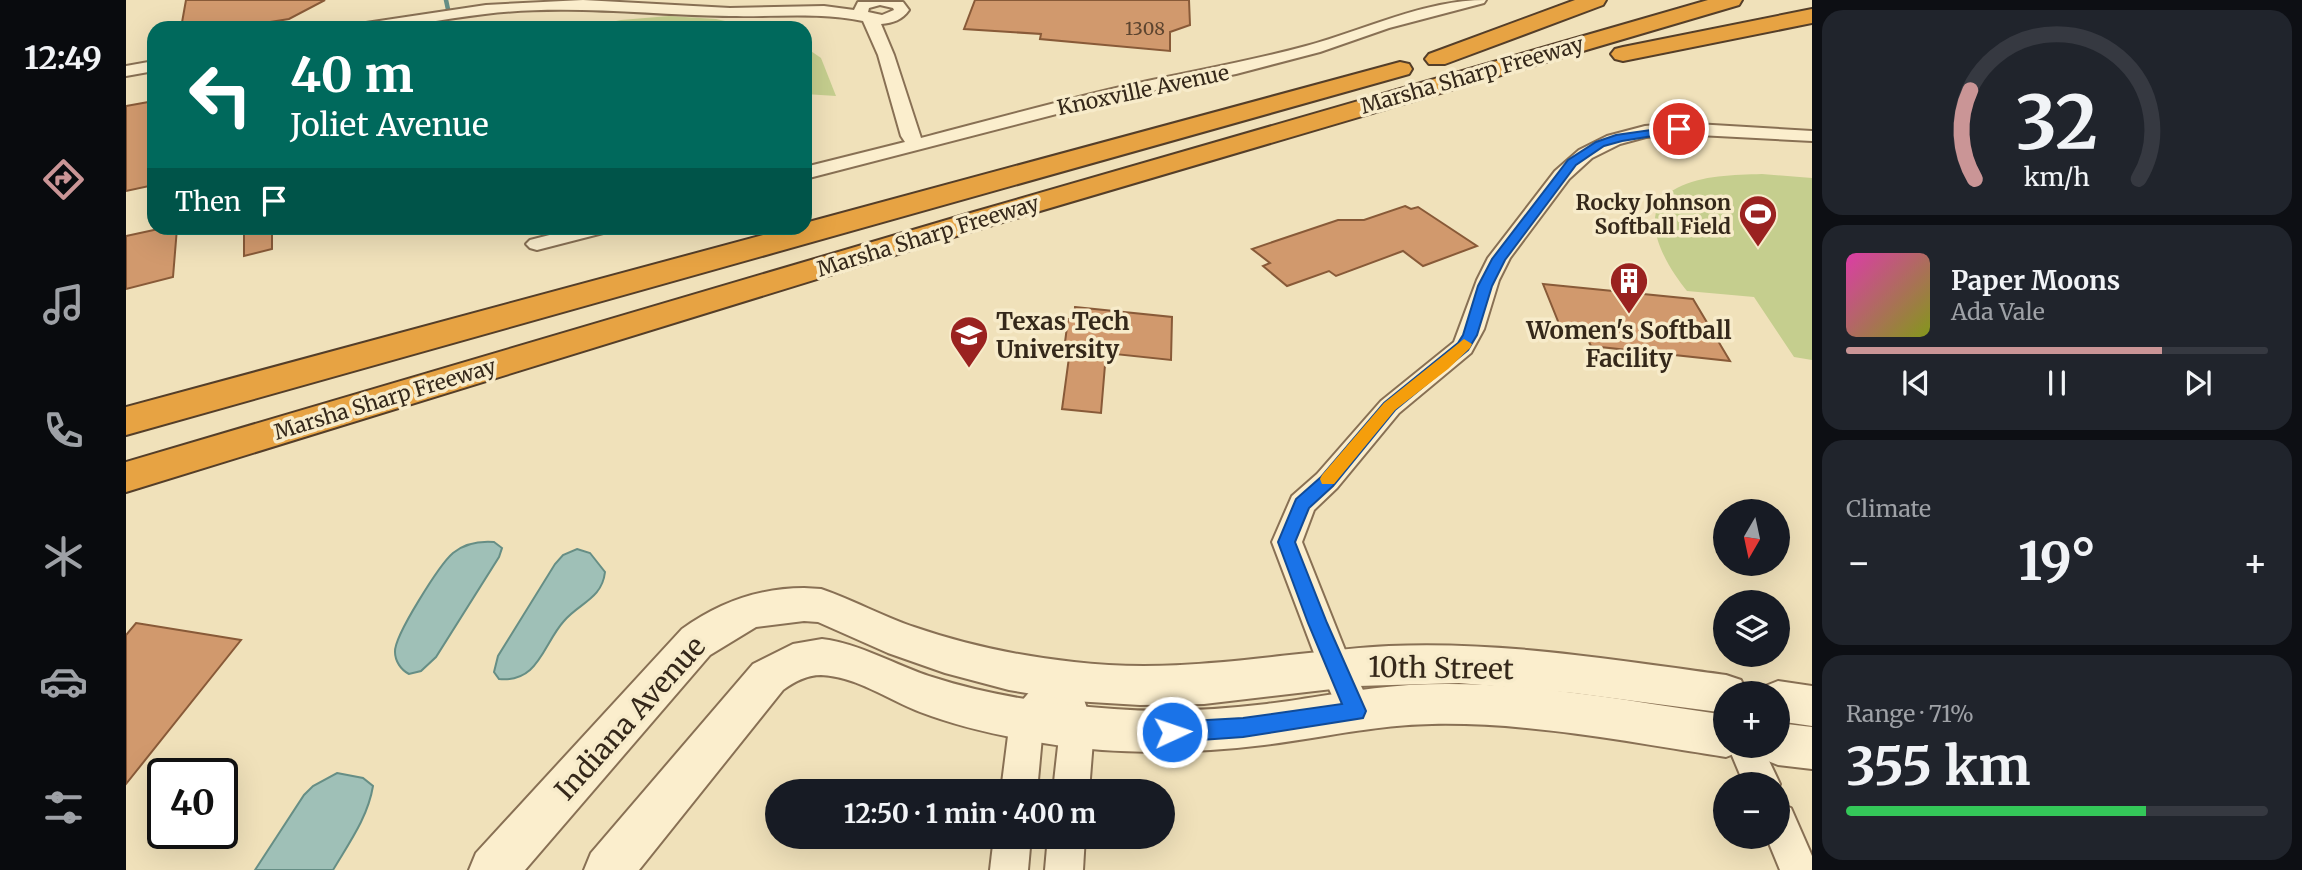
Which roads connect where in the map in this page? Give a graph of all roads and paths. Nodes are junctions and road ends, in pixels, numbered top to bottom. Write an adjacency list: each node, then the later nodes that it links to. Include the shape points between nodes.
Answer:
1 (1479, 0): 13 (street, Knoxville Avenue, via 1236,69 1129,90)
2 (1731, 0): 11 (highway, Marsha Sharp Freeway)
3 (1605, 4): 15 (highway, Marsha Sharp Freeway, via 1437,59)
4 (901, 7): 5 (street, via 887,1); 8 (street)
5 (866, 10): 7 (street, via 730,12 551,5); 8 (street)
6 (1812, 16): 11 (highway)
7 (407, 21)
8 (881, 33): 13 (street, via 910,136)
9 (147, 67): 10 (street)
10 (126, 71)
11 (1360, 108): 20 (highway, Marsha Sharp Freeway)
12 (1812, 136): 22 (street, via 1656,131 1600,144 1572,162 1498,259 1463,346 1390,407 1302,504 1287,542)
13 (917, 144): 14 (street, Knoxville Avenue)
14 (812, 171)
15 (812, 232)
16 (572, 235): 18 (street)
17 (800, 235): 19 (highway, Marsha Sharp Freeway)
18 (537, 244)
19 (126, 421)
20 (126, 477)
21 (790, 604): 23 (street, 10th Street, via 821,607 960,659); 38 (street, Indiana Avenue, via 741,614 696,642)
22 (1336, 668): 23 (street, 10th Street, via 1172,686); 24 (street, 10th Street, via 1494,666); 27 (street)
23 (1061, 680): 28 (street); 29 (street)
24 (1713, 694)
25 (1790, 703): 26 (street)
26 (1812, 706)
27 (1356, 711): 29 (street, 10th Street, via 1207,730 1141,732); 30 (street, 10th Street, via 1431,704 1506,706)
28 (1027, 720): 29 (street, 10th Street); 33 (street); 39 (street, 10th Street, via 955,704 835,659 802,660 778,669 750,696)
29 (1077, 727): 34 (street)
30 (1713, 734)
31 (1790, 745): 32 (street)
32 (1812, 748)
33 (1020, 779)
34 (1072, 779)
35 (1011, 849): 40 (street)
36 (1066, 849): 41 (street)
37 (1790, 849): 42 (street)
38 (493, 870)
39 (608, 870)
40 (1009, 870)
41 (1064, 870)
42 (1799, 870)

